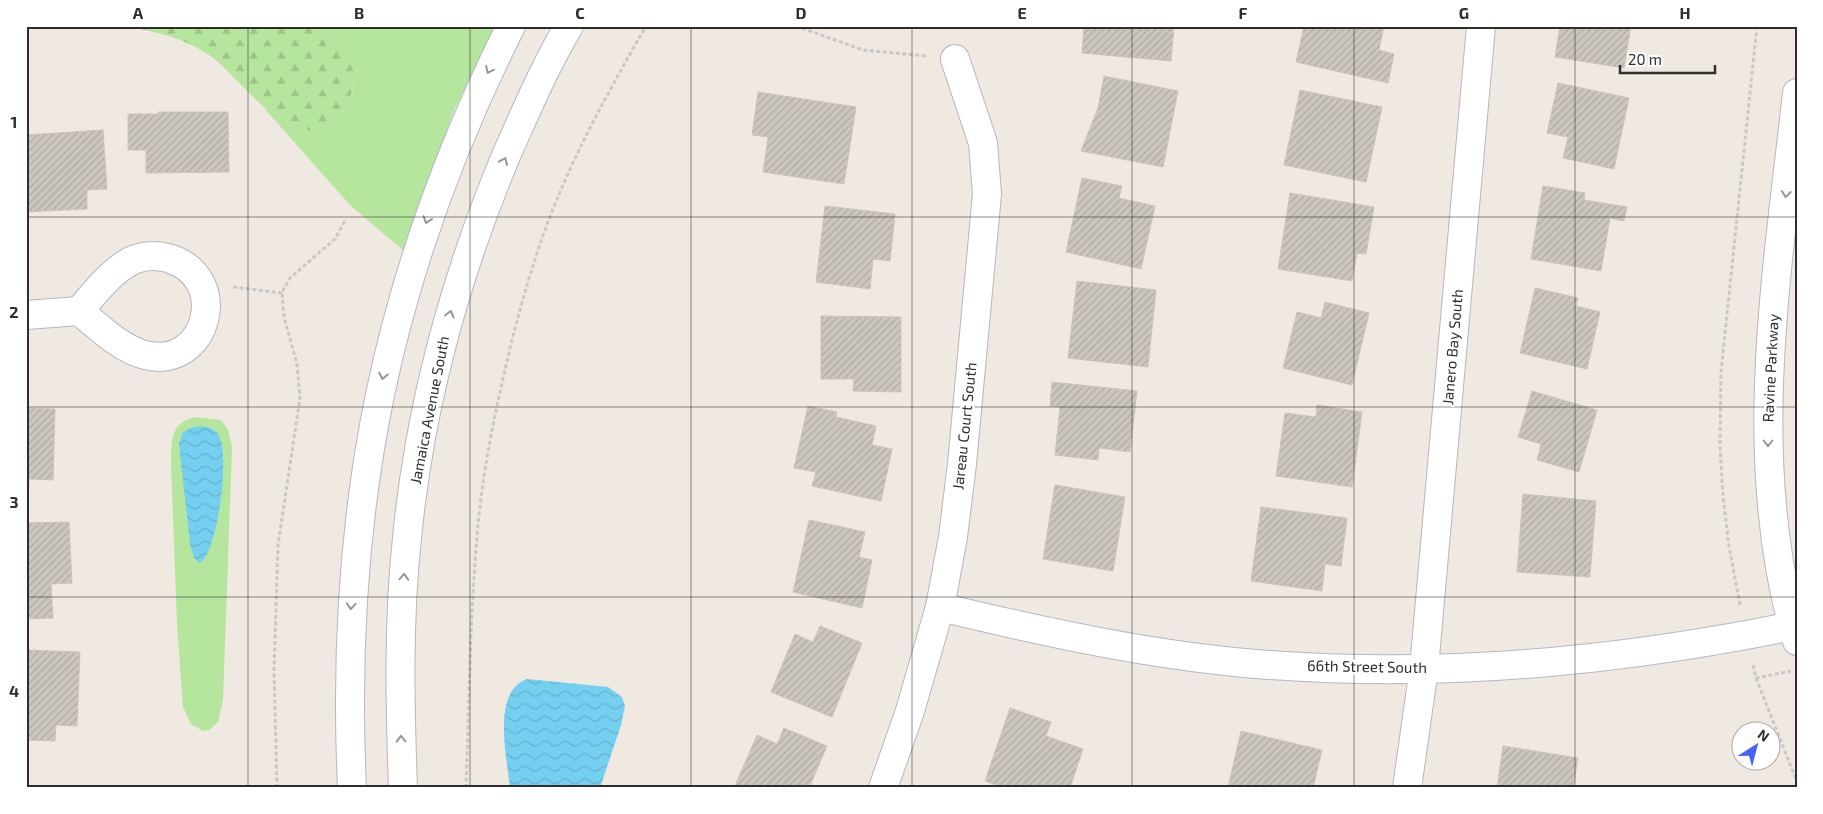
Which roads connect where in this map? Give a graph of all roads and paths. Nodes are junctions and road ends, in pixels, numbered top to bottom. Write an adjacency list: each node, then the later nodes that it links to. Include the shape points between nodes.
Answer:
1 (510, 26): 21 (street, one-way to 21, via 462,129 434,201 402,299 377,403 360,501 352,592 348,680)
2 (569, 26): 22 (street, Jamaica Avenue South, one-way to 2, via 400,722 407,538 433,376 472,242 531,99)
3 (646, 26): 23 (path, via 559,193 523,297 508,359 495,415 477,535)
4 (796, 26): 7 (path, via 863,50)
5 (1481, 26): 17 (street, Janero Bay South)
6 (1757, 26): 14 (path, via 1721,372 1723,496)
7 (955, 59): 15 (street, Jareau Court South, via 983,143 986,194 962,464)
8 (1797, 93): 16 (street, Ravine Parkway, one-way to 16, via 1774,294 1768,390 1772,511 1779,565)
9 (346, 220): 11 (path, via 335,239 290,278)
10 (201, 283): 11 (path); 12 (street, via 193,272 177,261 160,256 141,257 114,274); 12 (street, via 207,308 202,328 187,347 167,356 150,356 130,350)
11 (282, 293): 20 (path, via 284,317 297,364 300,398 278,546 274,662)
12 (79, 311): 13 (street)
13 (26, 315)
14 (1737, 589)
15 (940, 607): 17 (street, 66th Street South, via 1035,630 1174,654 1268,665); 24 (street, Jareau Court South, via 910,711)
16 (1795, 631): 17 (street, 66th Street South, via 1608,657 1518,665)
17 (1424, 668): 25 (street, Janero Bay South)
18 (1756, 678): 19 (path)
19 (1797, 782)
20 (277, 788)
21 (352, 788)
22 (403, 788)
23 (466, 788)
24 (882, 788)
25 (1407, 788)

